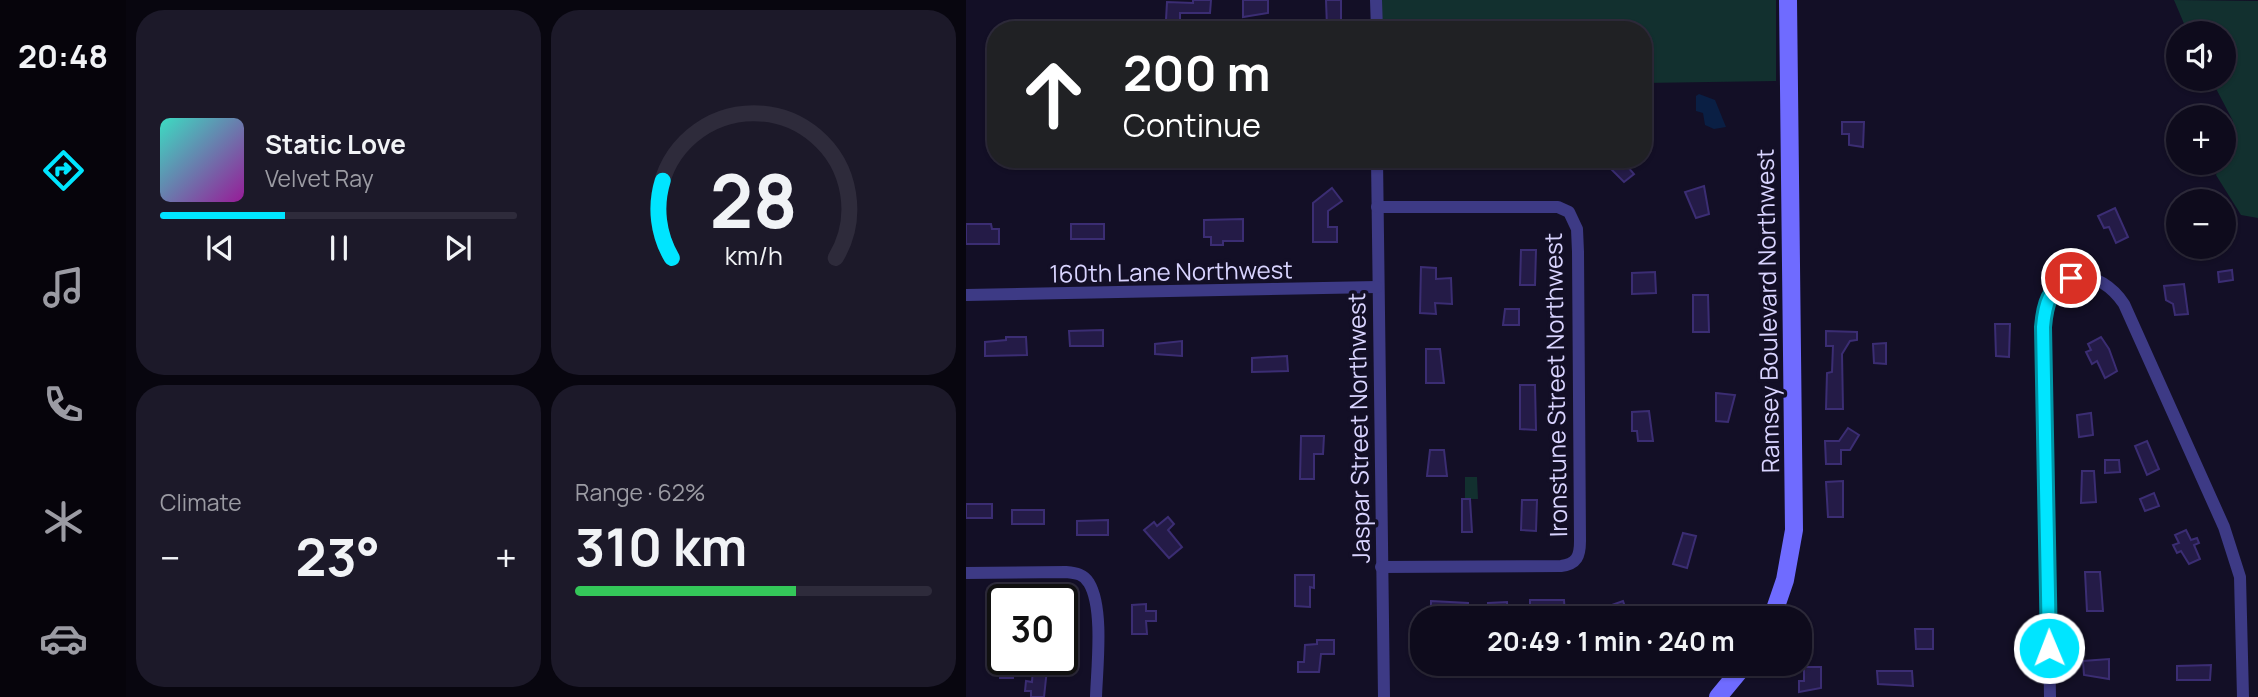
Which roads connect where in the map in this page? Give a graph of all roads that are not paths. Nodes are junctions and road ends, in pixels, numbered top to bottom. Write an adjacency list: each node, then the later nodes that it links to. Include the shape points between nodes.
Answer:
1 (1376, 0): 3 (street)
2 (1788, 0): 10 (street, Ramsey Boulevard Northwest, via 1794,530)
3 (1377, 21)
4 (1377, 168): 5 (street, Jaspar Street Northwest)
5 (1377, 207): 6 (street, Jaspar Street Northwest); 8 (street, Ironstune Street Northwest, via 1558,207 1569,212 1577,229 1578,252 1580,552 1572,564 1561,566)
6 (1377, 287): 7 (street, 160th Lane Northwest); 8 (street, Jaspar Street Northwest)
7 (966, 295)
8 (1381, 567): 13 (street, Jaspar Street Northwest)
9 (966, 573): 12 (street, via 1066,572 1086,579 1097,610)
10 (1776, 606)
11 (1735, 676): 14 (street)
12 (1096, 697)
13 (1384, 697)
14 (1718, 697)
15 (2050, 697): 16 (street, via 2043,332 2049,296 2057,284 2071,278 2103,281 2124,304 2224,527 2240,577)
16 (2243, 697)

